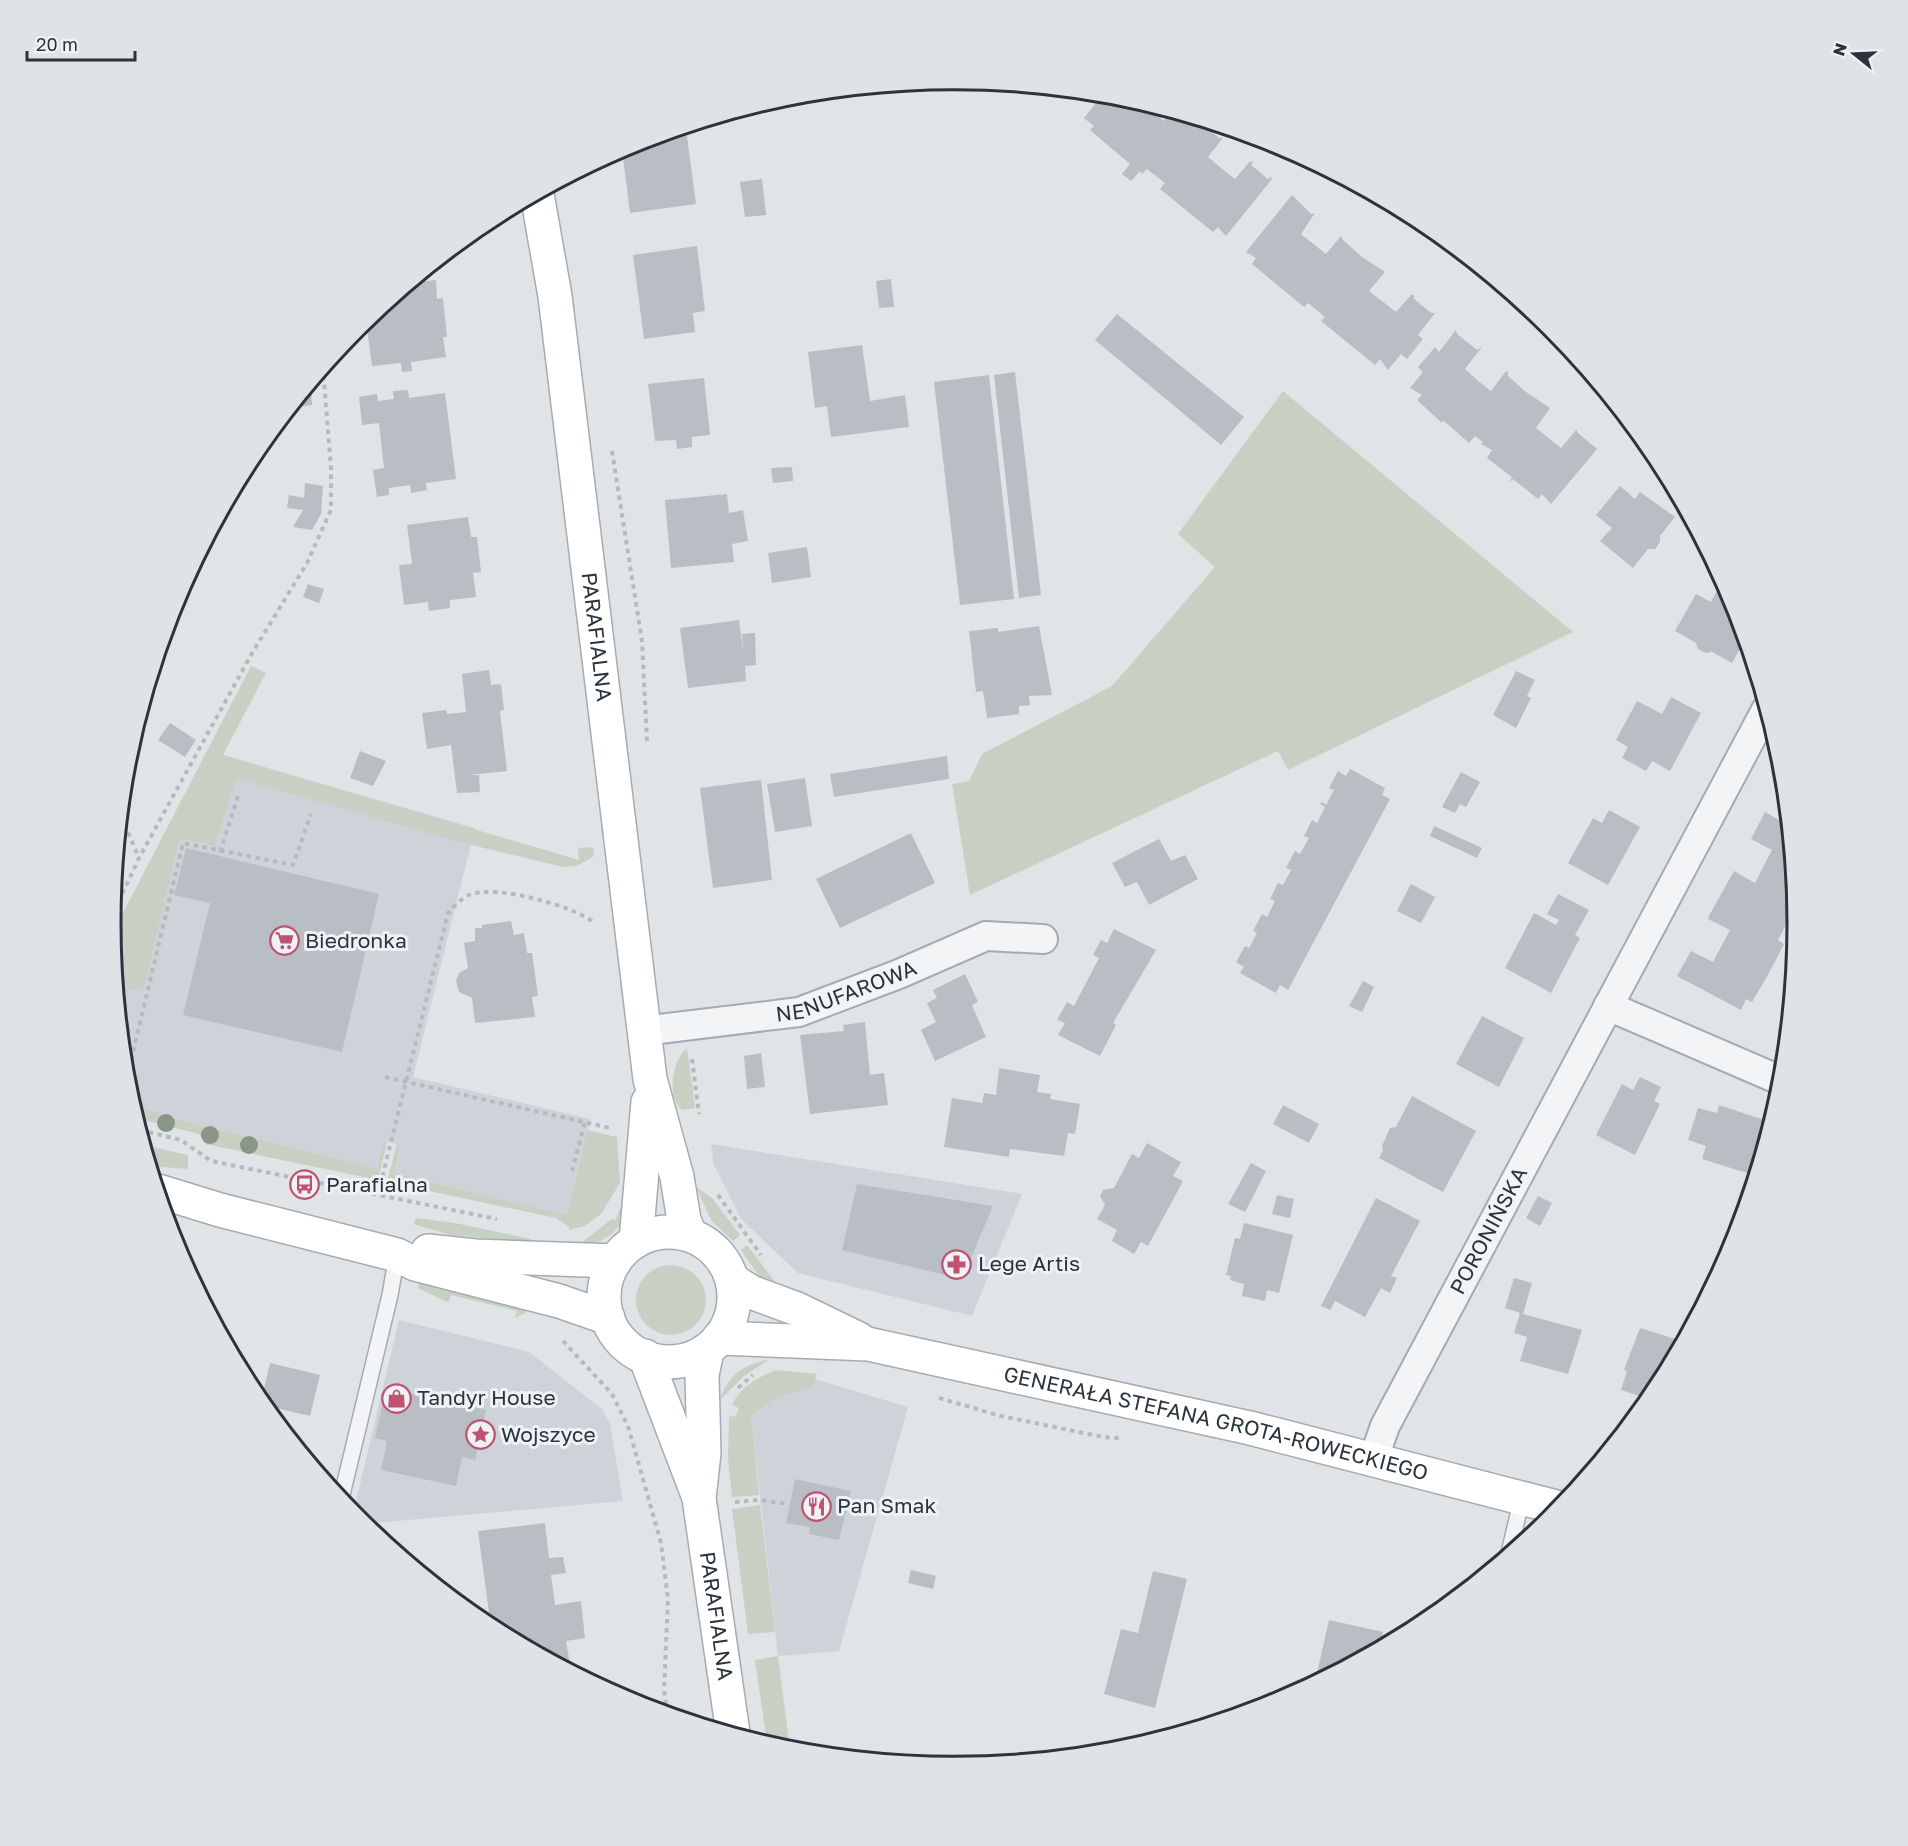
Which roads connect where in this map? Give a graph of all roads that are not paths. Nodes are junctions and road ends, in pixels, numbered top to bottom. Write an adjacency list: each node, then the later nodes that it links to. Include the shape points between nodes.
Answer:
1 (538, 201): 5 (street, PARAFIALNA, via 555,296)
2 (1762, 720): 4 (street, PORONIŃSKA)
3 (1043, 939): 5 (street, NENUFAROWA, via 986,936 800,1012)
4 (1608, 1006): 6 (street); 17 (street, PORONIŃSKA, via 1384,1426)
5 (643, 1031): 7 (street, PARAFIALNA)
6 (1773, 1077)
7 (650, 1079): 9 (street, PARAFIALNA); 10 (street, PARAFIALNA)
8 (166, 1193): 11 (street)
9 (690, 1235): 10 (street, via 658,1233); 12 (street, via 703,1240 717,1253)
10 (626, 1251): 11 (street, via 476,1257 421,1250); 13 (street, via 604,1288)
11 (397, 1254): 13 (street, via 416,1264 559,1301); 18 (lane)
12 (732, 1280): 14 (street, GENERAŁA STEFANA GROTA-ROWECKIEGO); 15 (street, via 732,1317)
13 (608, 1318): 16 (street, via 616,1335)
14 (868, 1344): 15 (street, GENERAŁA STEFANA GROTA-ROWECKIEGO); 17 (street, GENERAŁA STEFANA GROTA-ROWECKIEGO)
15 (713, 1345): 16 (street, via 680,1361 656,1361); 20 (street, PARAFIALNA, via 702,1375 704,1453)
16 (645, 1356): 20 (street, PARAFIALNA)
17 (1374, 1458): 19 (street, GENERAŁA STEFANA GROTA-ROWECKIEGO)
18 (343, 1489)
19 (1522, 1498): 21 (street, GENERAŁA STEFANA GROTA-ROWECKIEGO); 22 (lane)
20 (712, 1500): 23 (street, PARAFIALNA)
21 (1549, 1505)
22 (1512, 1541)
23 (732, 1726)

